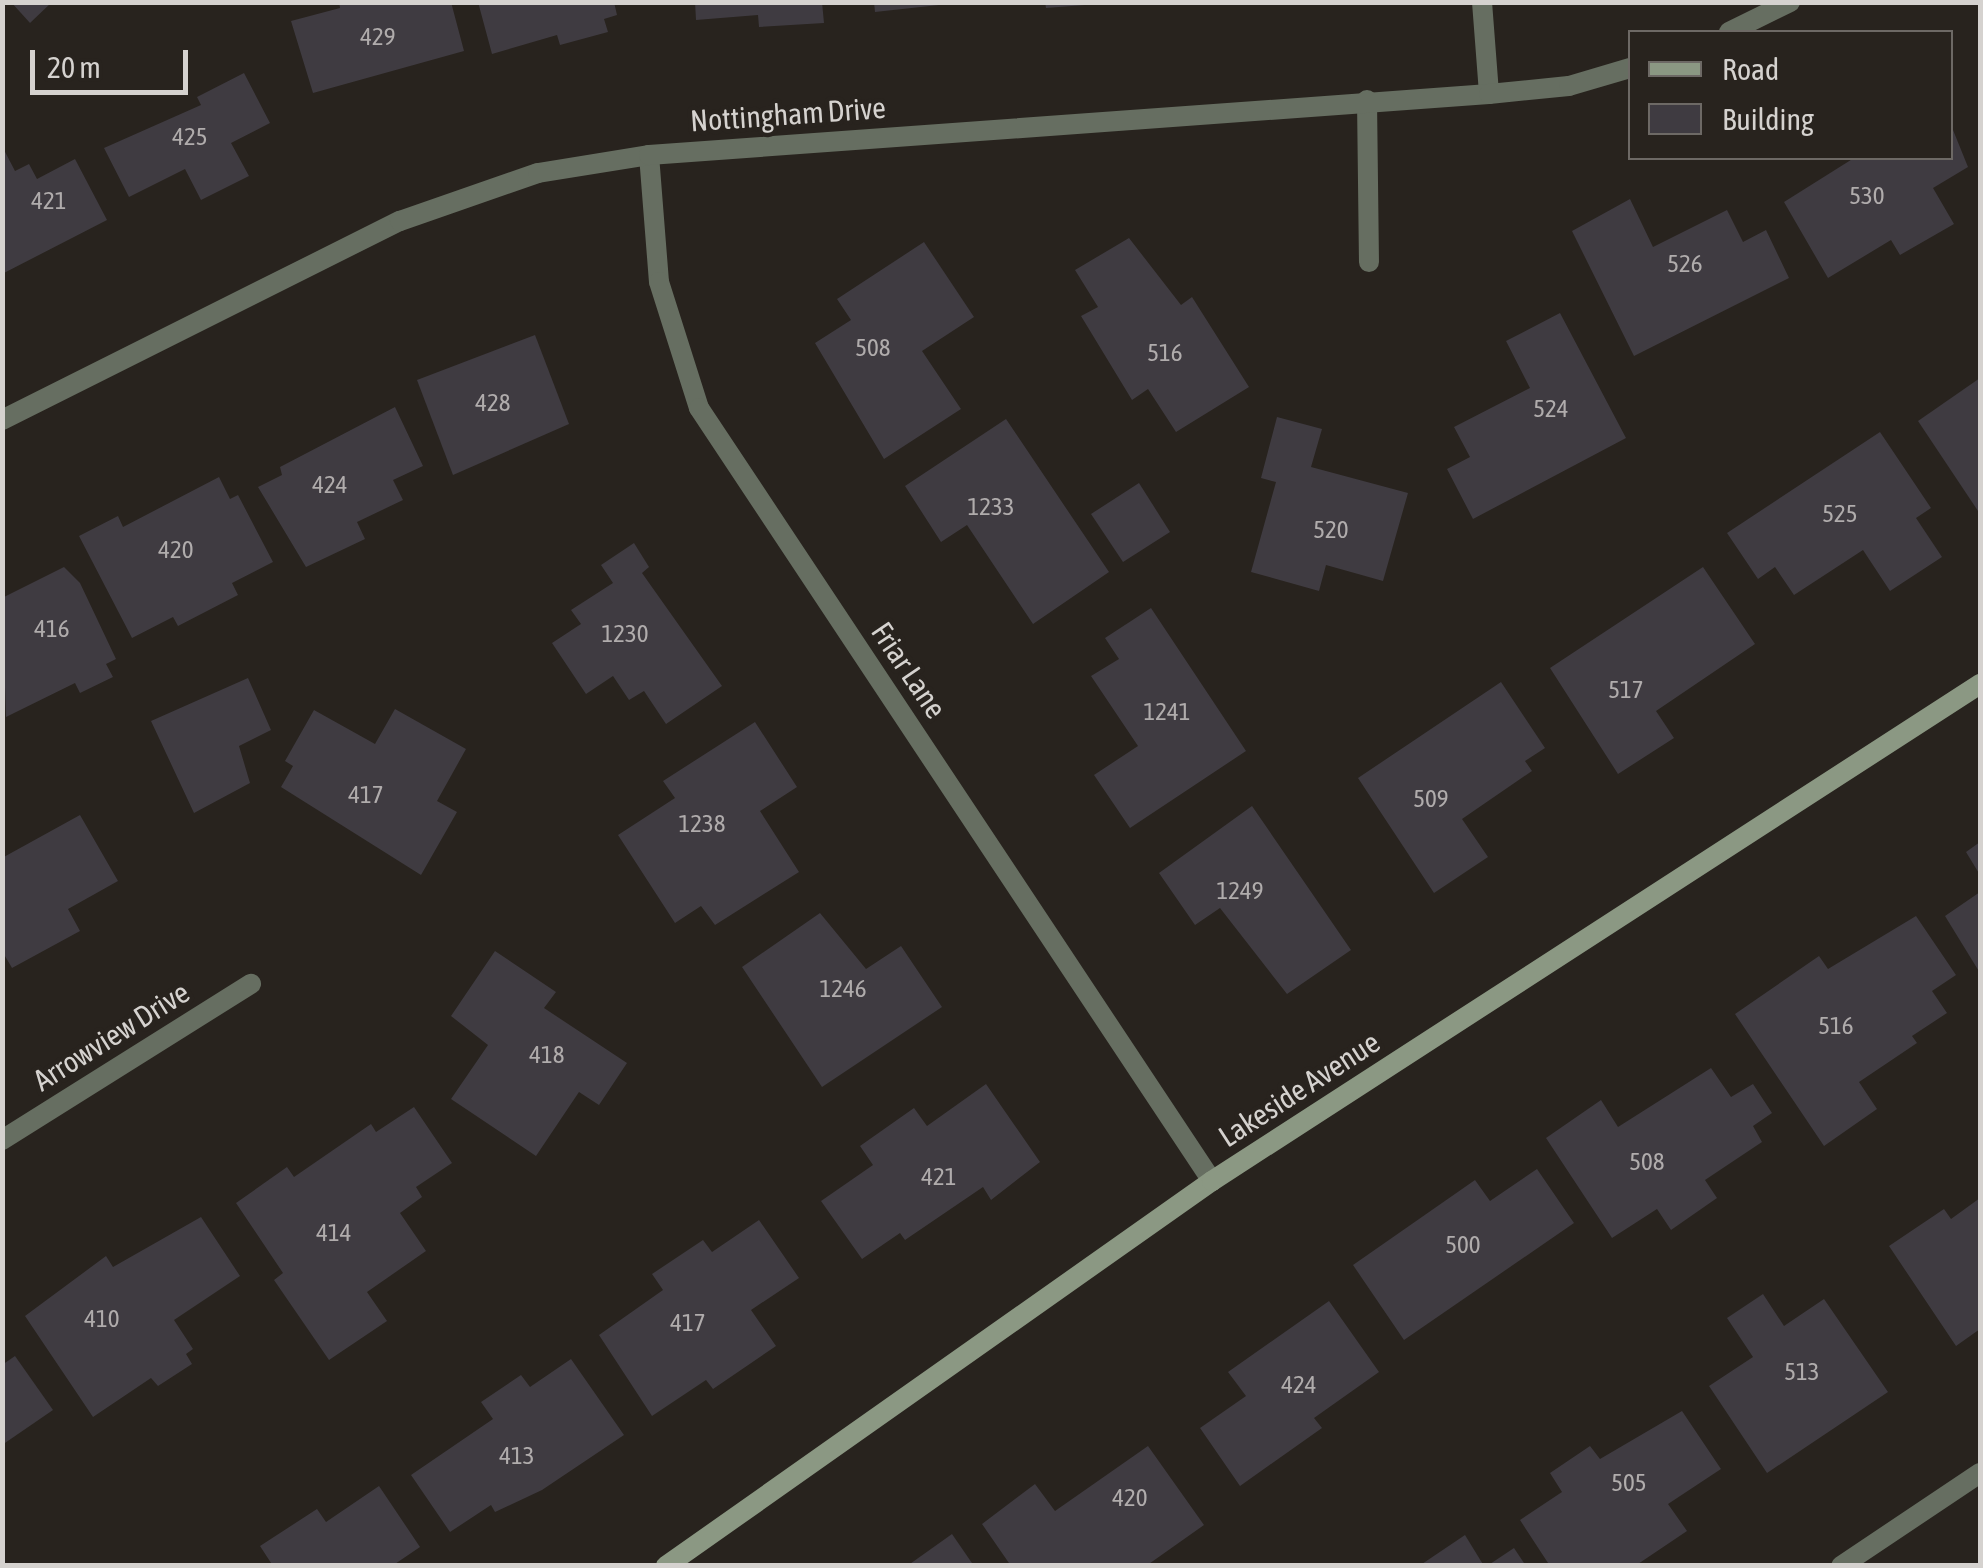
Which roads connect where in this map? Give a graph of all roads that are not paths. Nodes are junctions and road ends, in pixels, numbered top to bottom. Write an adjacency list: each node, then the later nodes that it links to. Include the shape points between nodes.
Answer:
1 (1482, 2): 5 (street)
2 (1790, 2): 3 (street)
3 (1734, 30)
4 (1628, 69): 5 (street, Nottingham Drive, via 1569,86)
5 (1490, 94): 6 (street, Nottingham Drive)
6 (1367, 100): 7 (street, Nottingham Drive); 8 (street)
7 (650, 155): 9 (street, Nottingham Drive, via 538,172 400,222); 13 (street, Friar Lane, via 659,282 700,408)
8 (1369, 262)
9 (2, 420)
10 (1980, 684): 13 (street, Lakeside Avenue)
11 (251, 984): 12 (street, Arrowview Drive)
12 (2, 1140)
13 (1212, 1181): 15 (street, Lakeside Avenue)
14 (1980, 1474): 16 (street)
15 (666, 1566)
16 (1841, 1566)

